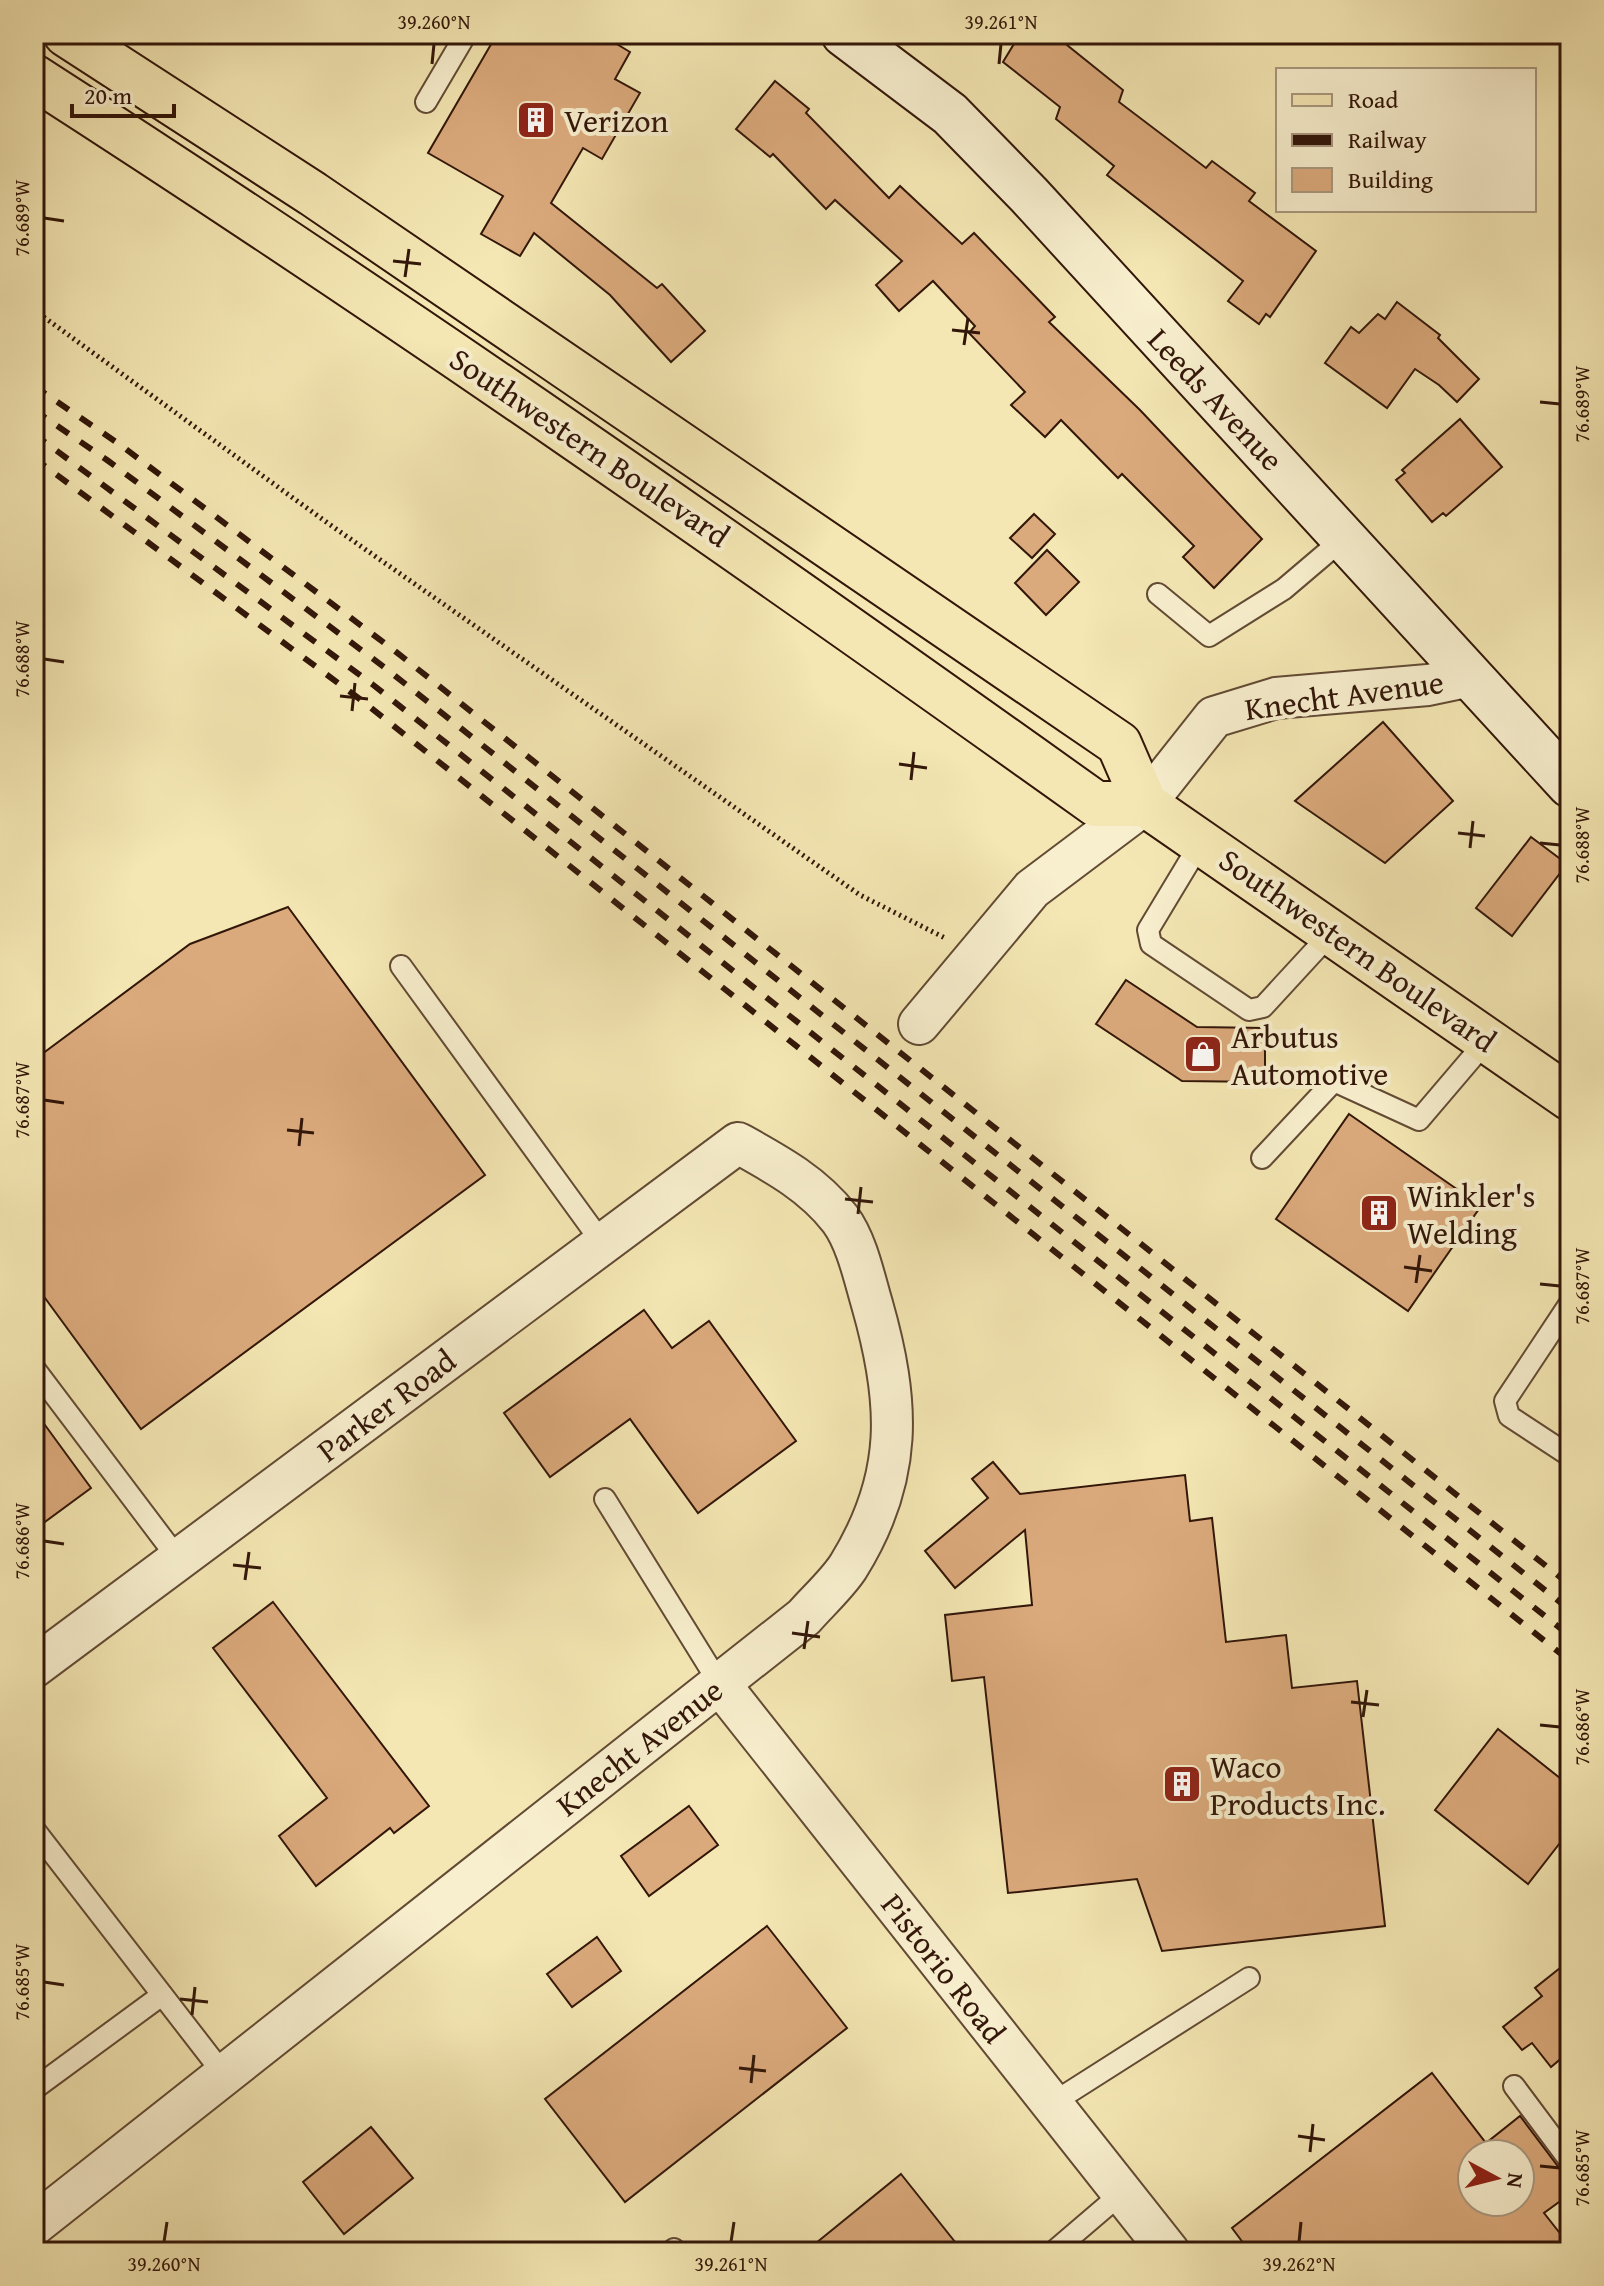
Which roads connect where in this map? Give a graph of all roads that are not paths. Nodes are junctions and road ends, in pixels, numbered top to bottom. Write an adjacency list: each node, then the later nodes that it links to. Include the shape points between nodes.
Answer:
1 (66, 34): 10 (main road, Southwestern Boulevard, via 313,194 1119,744)
2 (466, 34): 5 (lane)
3 (844, 34): 6 (street, Leeds Avenue, via 950,114)
4 (34, 77): 10 (main road, Southwestern Boulevard, via 272,230 701,522 1096,804)
5 (426, 102)
6 (1344, 538): 7 (lane, via 1284,589 1209,636); 8 (street, Leeds Avenue)
7 (1158, 594)
8 (1471, 676): 9 (street, Leeds Avenue); 10 (street, Knecht Avenue, via 1428,685 1276,698 1214,717)
9 (1570, 785)
10 (1145, 804): 11 (main road, Southwestern Boulevard); 14 (street, Knecht Avenue, via 1032,889)
11 (1201, 842): 12 (main road, Southwestern Boulevard); 12 (lane, via 1148,930 1151,944 1249,1010 1263,1007)
12 (1332, 932): 15 (main road, Southwestern Boulevard)
13 (401, 966): 19 (lane)
14 (919, 1024)
15 (1488, 1039): 16 (main road, Southwestern Boulevard); 18 (lane, via 1419,1120 1334,1081)
16 (1570, 1098)
17 (738, 1143): 19 (street, Parker Road); 26 (street, Knecht Avenue, via 782,1167 842,1222 859,1260 889,1362 894,1413 889,1469 871,1523 847,1569 804,1617)
18 (1262, 1158)
19 (603, 1244): 24 (street, Parker Road)
20 (1570, 1303): 22 (lane, via 1505,1401 1509,1416)
21 (34, 1368): 24 (lane)
22 (1570, 1456)
23 (605, 1499): 26 (lane)
24 (179, 1560): 25 (street, Parker Road)
25 (34, 1667)
26 (719, 1683): 30 (street, Knecht Avenue); 33 (street, Pistorio Road)
27 (34, 1829): 29 (lane)
28 (1249, 1978): 33 (lane)
29 (162, 1995): 30 (lane); 32 (lane)
30 (225, 2076): 36 (street, Knecht Avenue)
31 (1514, 2086): 34 (lane)
32 (34, 2089)
33 (1051, 2104): 35 (street, Pistorio Road)
34 (1570, 2161)
35 (1122, 2193): 39 (lane); 40 (street, Pistorio Road)
36 (34, 2225)
37 (34, 2246): 38 (lane)
38 (39, 2252)
39 (1053, 2252)
40 (1169, 2252)

